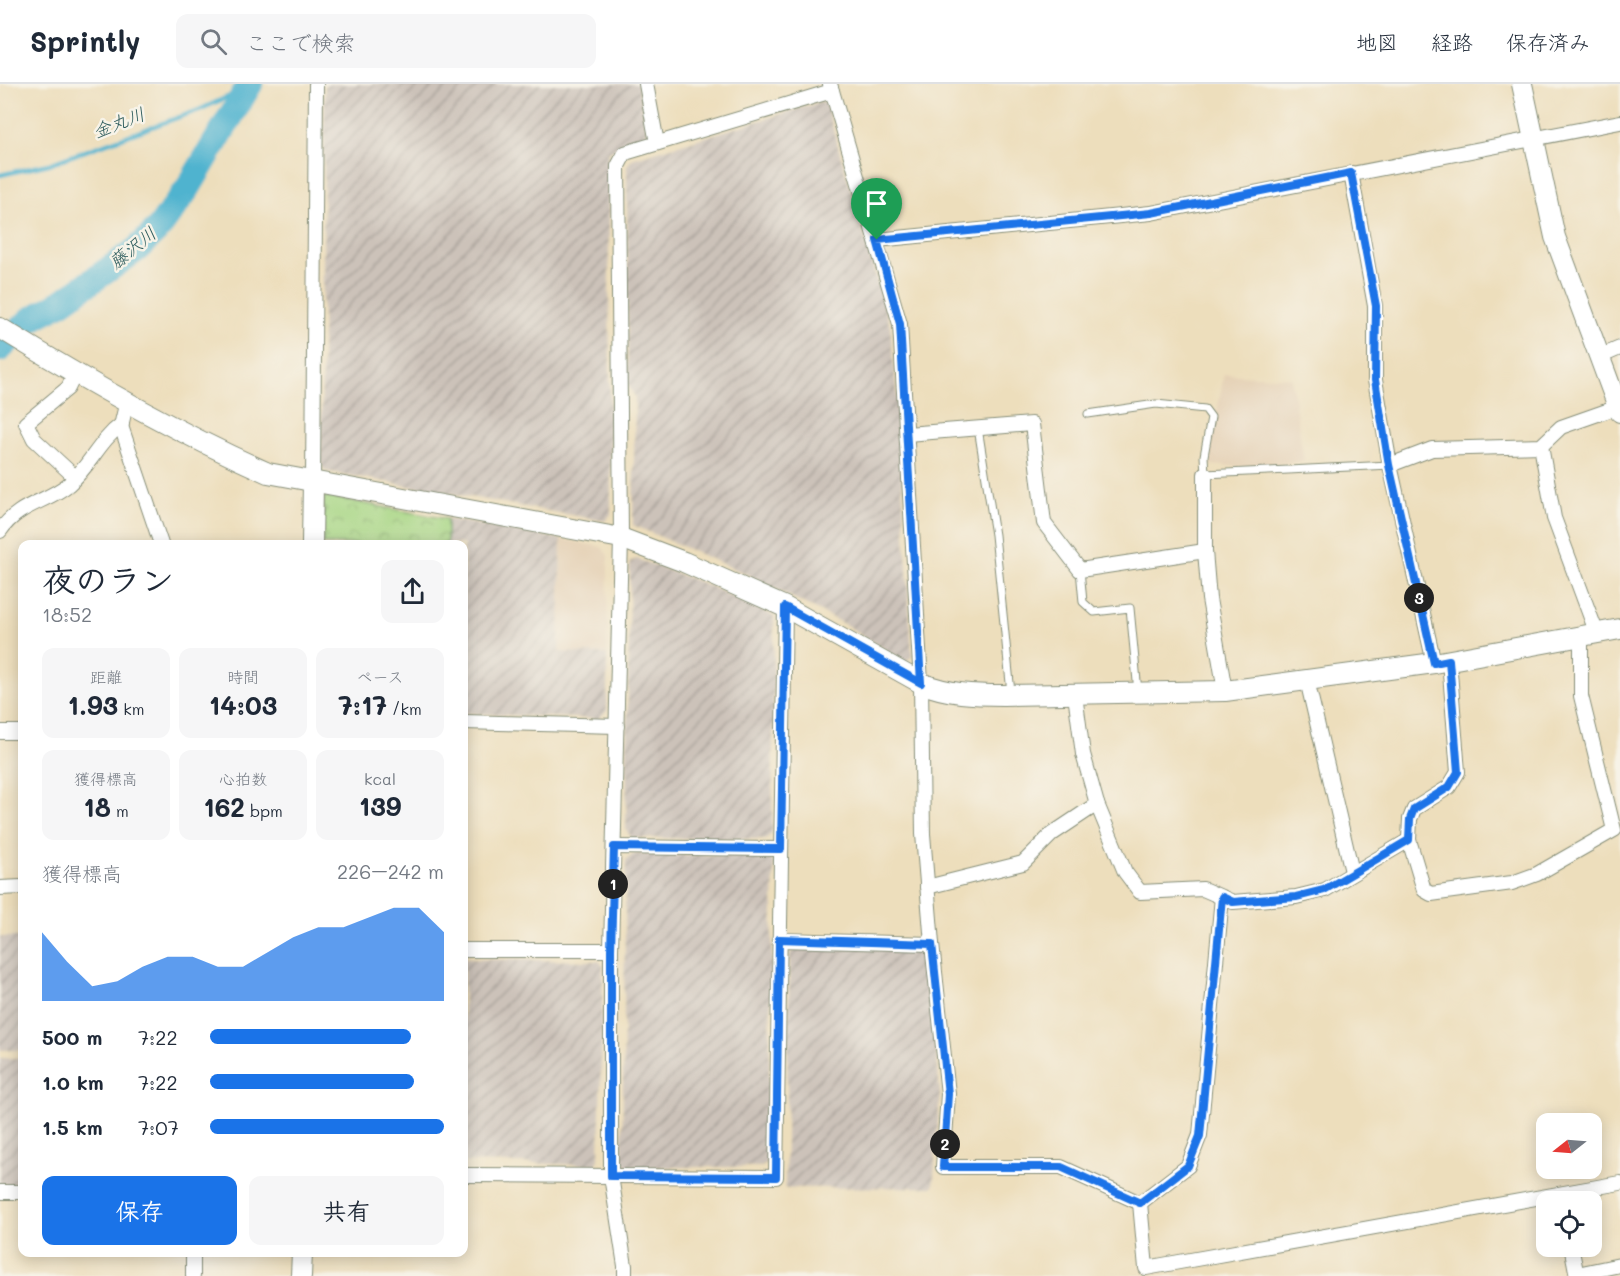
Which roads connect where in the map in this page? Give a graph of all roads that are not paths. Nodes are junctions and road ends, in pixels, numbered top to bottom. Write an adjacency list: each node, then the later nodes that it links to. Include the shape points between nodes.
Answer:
1 (316, 84): 24 (street)
2 (646, 84): 7 (street)
3 (1522, 84): 6 (street)
4 (831, 88): 7 (street); 9 (street)
5 (1620, 122): 6 (street)
6 (1534, 138): 8 (street); 12 (street, via 1556,237)
7 (657, 143): 26 (street, via 625,153 618,166)
8 (1351, 173): 9 (street, via 1151,213); 21 (street, via 1376,306 1375,380)
9 (877, 240): 19 (street, via 900,324)
10 (0, 328): 13 (street)
11 (1620, 348): 12 (street)
12 (1599, 357): 15 (street)
13 (76, 372): 14 (street); 23 (street, via 68,388 26,423 34,439)
14 (127, 401): 17 (street); 24 (street, via 268,473)
15 (1619, 410): 20 (street, via 1561,427)
16 (1088, 414): 22 (lane, via 1156,404 1205,409 1211,417)
17 (122, 424): 23 (street, via 110,433); 27 (street)
18 (978, 428): 19 (street); 30 (street, via 1032,424 1044,523); 40 (lane)
19 (906, 434): 36 (street)
20 (1541, 446): 21 (street, via 1431,449); 33 (street, via 1554,518)
21 (1389, 465): 22 (lane); 34 (street)
22 (1205, 474): 29 (street)
23 (75, 477): 25 (street, via 68,485 17,512)
24 (314, 482): 26 (street); 28 (street)
25 (0, 531)
26 (621, 537): 31 (street); 42 (street)
27 (160, 540)
28 (312, 540)
29 (1205, 551): 30 (street); 37 (street)
30 (1080, 570): 38 (lane, via 1083,602 1094,612 1130,608)
31 (785, 607): 36 (street); 48 (street)
32 (1620, 629): 33 (street)
33 (1589, 636): 34 (street); 46 (street, via 1581,696 1614,830 1537,874 1512,883 1431,894 1424,890)
34 (1441, 662): 35 (street); 46 (street, via 1458,772 1449,787 1414,809)
35 (1307, 680): 37 (street); 49 (street)
36 (921, 683): 40 (street, via 967,695); 51 (street)
37 (1225, 691): 38 (street)
38 (1138, 694): 39 (street)
39 (1076, 695): 40 (street); 45 (street, via 1083,754)
40 (1011, 696)
41 (468, 722): 42 (street)
42 (617, 726): 47 (street)
43 (0, 732): 44 (street)
44 (18, 732)
45 (1097, 804): 51 (street, via 1052,834 1023,863); 53 (street, via 1125,872 1140,892 1203,889)
46 (1409, 840): 49 (street)
47 (614, 847): 48 (street); 57 (street)
48 (781, 849): 54 (street)
49 (1352, 872): 53 (street, via 1324,890 1296,897 1233,902)
50 (18, 887): 52 (street)
51 (927, 887): 55 (street)
52 (0, 888)
53 (1222, 897): 65 (street, via 1200,1136 1188,1166)
54 (779, 939): 55 (street); 59 (street, via 776,1177)
55 (932, 944): 65 (street, via 948,1094 943,1167 1061,1167)
56 (468, 950): 57 (street)
57 (611, 950): 59 (street)
58 (468, 1175): 59 (street)
59 (611, 1176): 74 (street)
60 (1620, 1183): 61 (street)
61 (1589, 1191)
62 (0, 1192): 63 (street)
63 (18, 1192)
64 (1536, 1202): 70 (street)
65 (1140, 1203): 70 (street)
66 (193, 1257): 72 (street)
67 (302, 1257): 73 (street)
68 (1573, 1257): 71 (street)
69 (1620, 1265): 71 (street)
70 (1147, 1272)
71 (1577, 1275)
72 (193, 1276)
73 (301, 1276)
74 (625, 1276)

